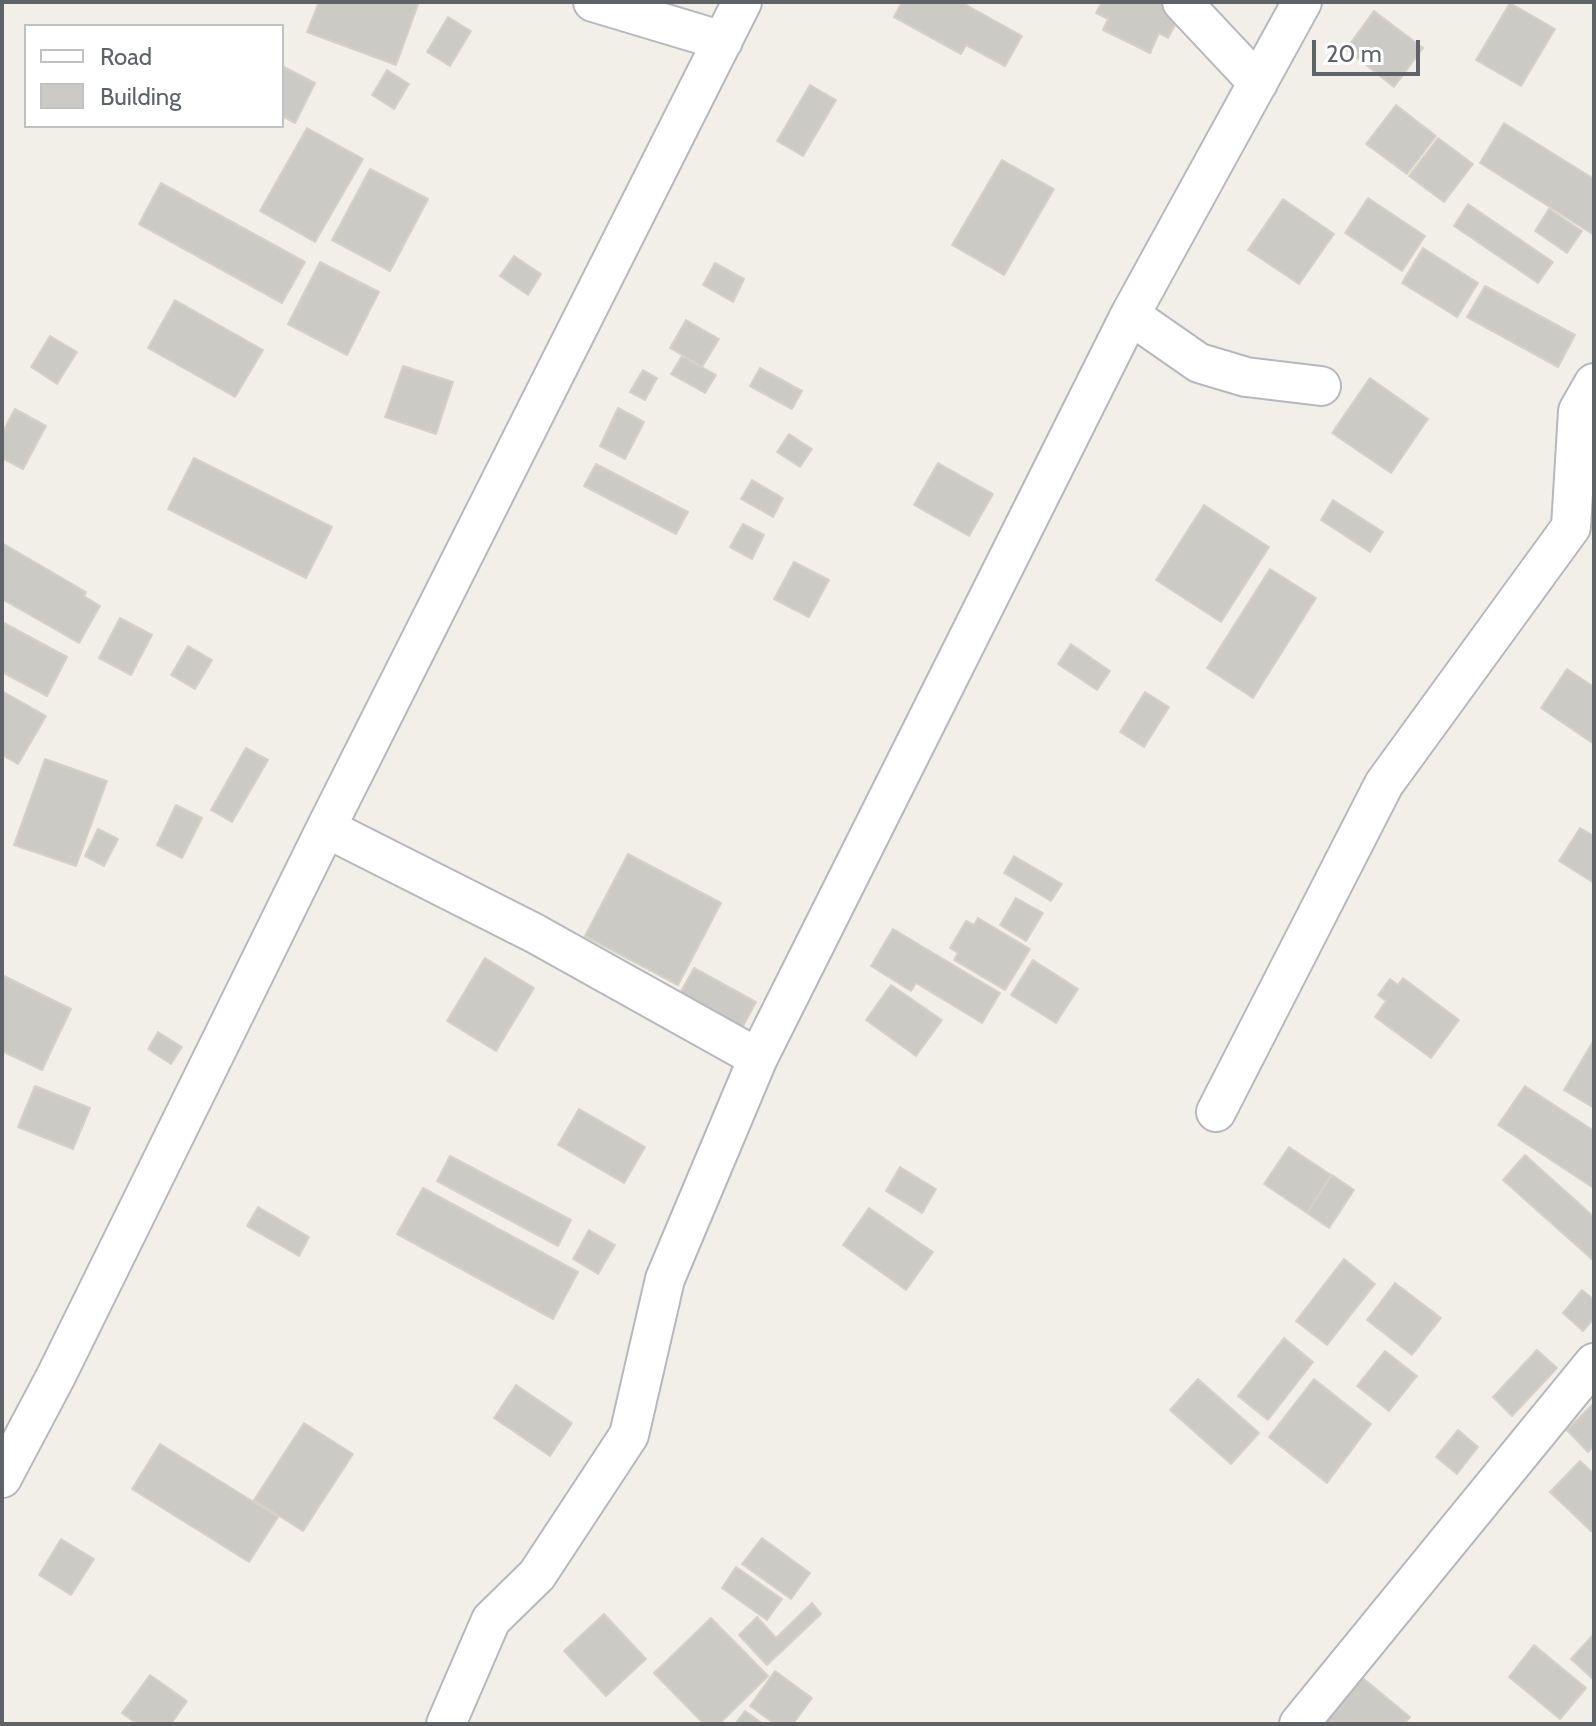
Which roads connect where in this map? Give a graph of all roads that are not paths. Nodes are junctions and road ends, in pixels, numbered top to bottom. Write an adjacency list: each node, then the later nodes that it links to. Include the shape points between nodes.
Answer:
1 (593, 2): 5 (street)
2 (742, 2): 5 (street)
3 (1182, 2): 6 (street)
4 (1302, 2): 6 (street)
5 (723, 41): 10 (street)
6 (1258, 83): 7 (street)
7 (1130, 315): 9 (street, via 1199,363 1246,377); 11 (street)
8 (1594, 383): 12 (street, via 1578,411 1571,527 1384,784)
9 (1321, 386)
10 (326, 828): 11 (street, via 534,933); 14 (street)
11 (758, 1058): 15 (street, via 665,1279 629,1435 537,1575 491,1620)
12 (1216, 1112)
13 (1594, 1363): 16 (street)
14 (2, 1478)
15 (446, 1724)
16 (1299, 1724)

